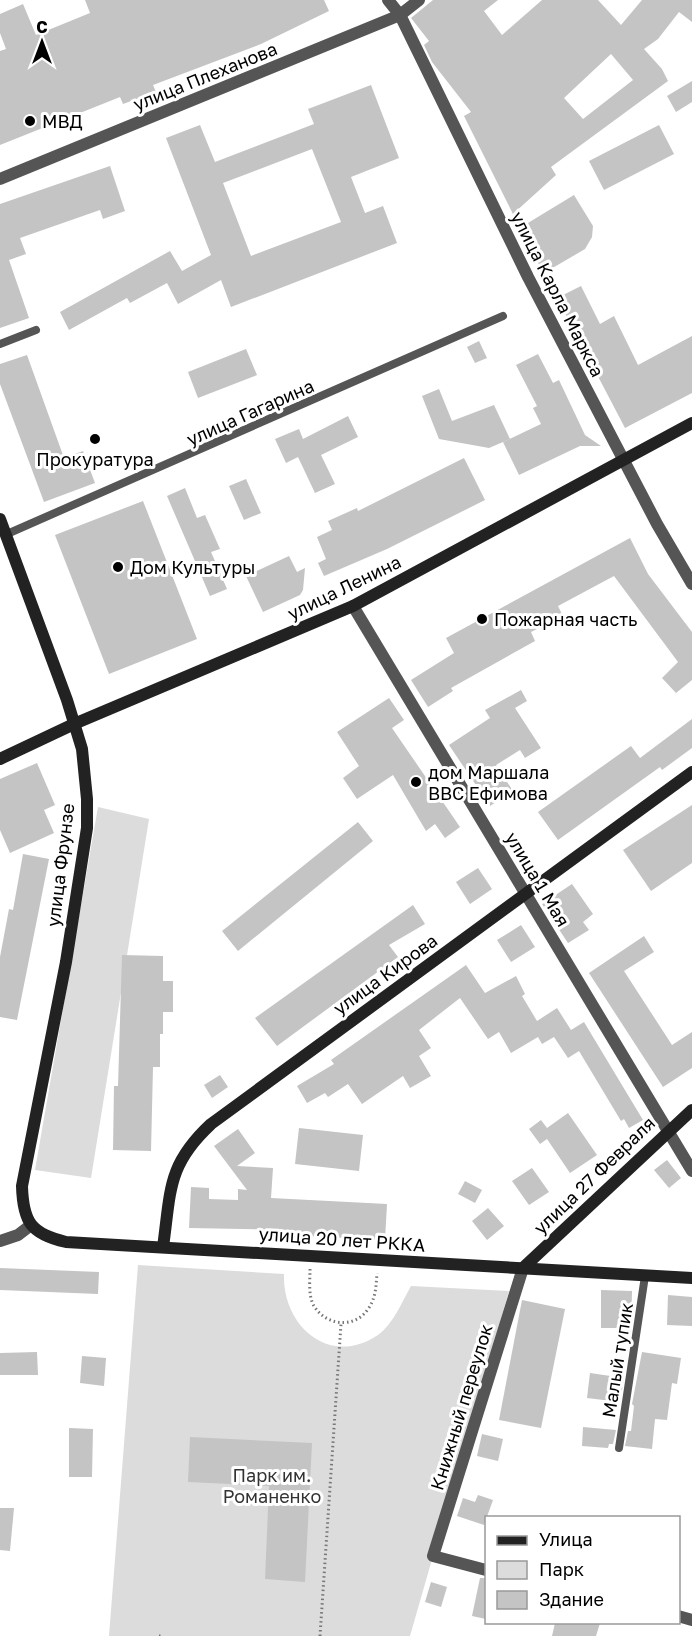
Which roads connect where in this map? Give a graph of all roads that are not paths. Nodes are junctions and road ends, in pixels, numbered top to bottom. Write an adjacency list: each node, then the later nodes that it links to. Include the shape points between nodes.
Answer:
1 (388, 0): 3 (street, улица Карла Маркса)
2 (419, 0): 3 (street, улица Плеханова)
3 (400, 15): 4 (street, улица Плеханова); 9 (street, улица Карла Маркса, via 528,277)
4 (0, 180)
5 (503, 316): 11 (lane, улица Гагарина)
6 (36, 330): 7 (lane)
7 (0, 344)
8 (692, 423): 9 (street, улица Ленина)
9 (624, 459): 12 (street, улица Карла Маркса); 13 (street, улица Ленина)
10 (0, 519): 11 (street, улица Фрунзе)
11 (7, 534): 14 (street, улица Фрунзе)
12 (692, 585)
13 (353, 606): 14 (street, улица Ленина); 17 (street, улица 1 Мая)
14 (74, 724): 15 (street, улица Ленина); 21 (street, улица Фрунзе, via 85,775 87,828 66,962 22,1186 22,1204)
15 (0, 759)
16 (692, 772): 17 (street, улица Кирова)
17 (525, 893): 19 (street, улица 1 Мая); 23 (street, улица Кирова, via 192,1142 174,1175)
18 (692, 1110): 19 (street, улица 27 Февраля)
19 (668, 1130): 20 (street, улица 1 Мая); 24 (street, улица 27 Февраля)
20 (692, 1171)
21 (31, 1225): 22 (street, via 18,1235); 23 (street, улица 20 лет РККА, via 39,1234 66,1242)
22 (0, 1240)
23 (163, 1247): 24 (street, улица 20 лет РККА)
24 (523, 1268): 25 (street, улица 20 лет РККА); 28 (street, Книжный переулок, via 433,1556)
25 (645, 1276): 26 (street, улица 20 лет РККА); 27 (lane, Малый тупик)
26 (692, 1278)
27 (619, 1448)
28 (485, 1569)

